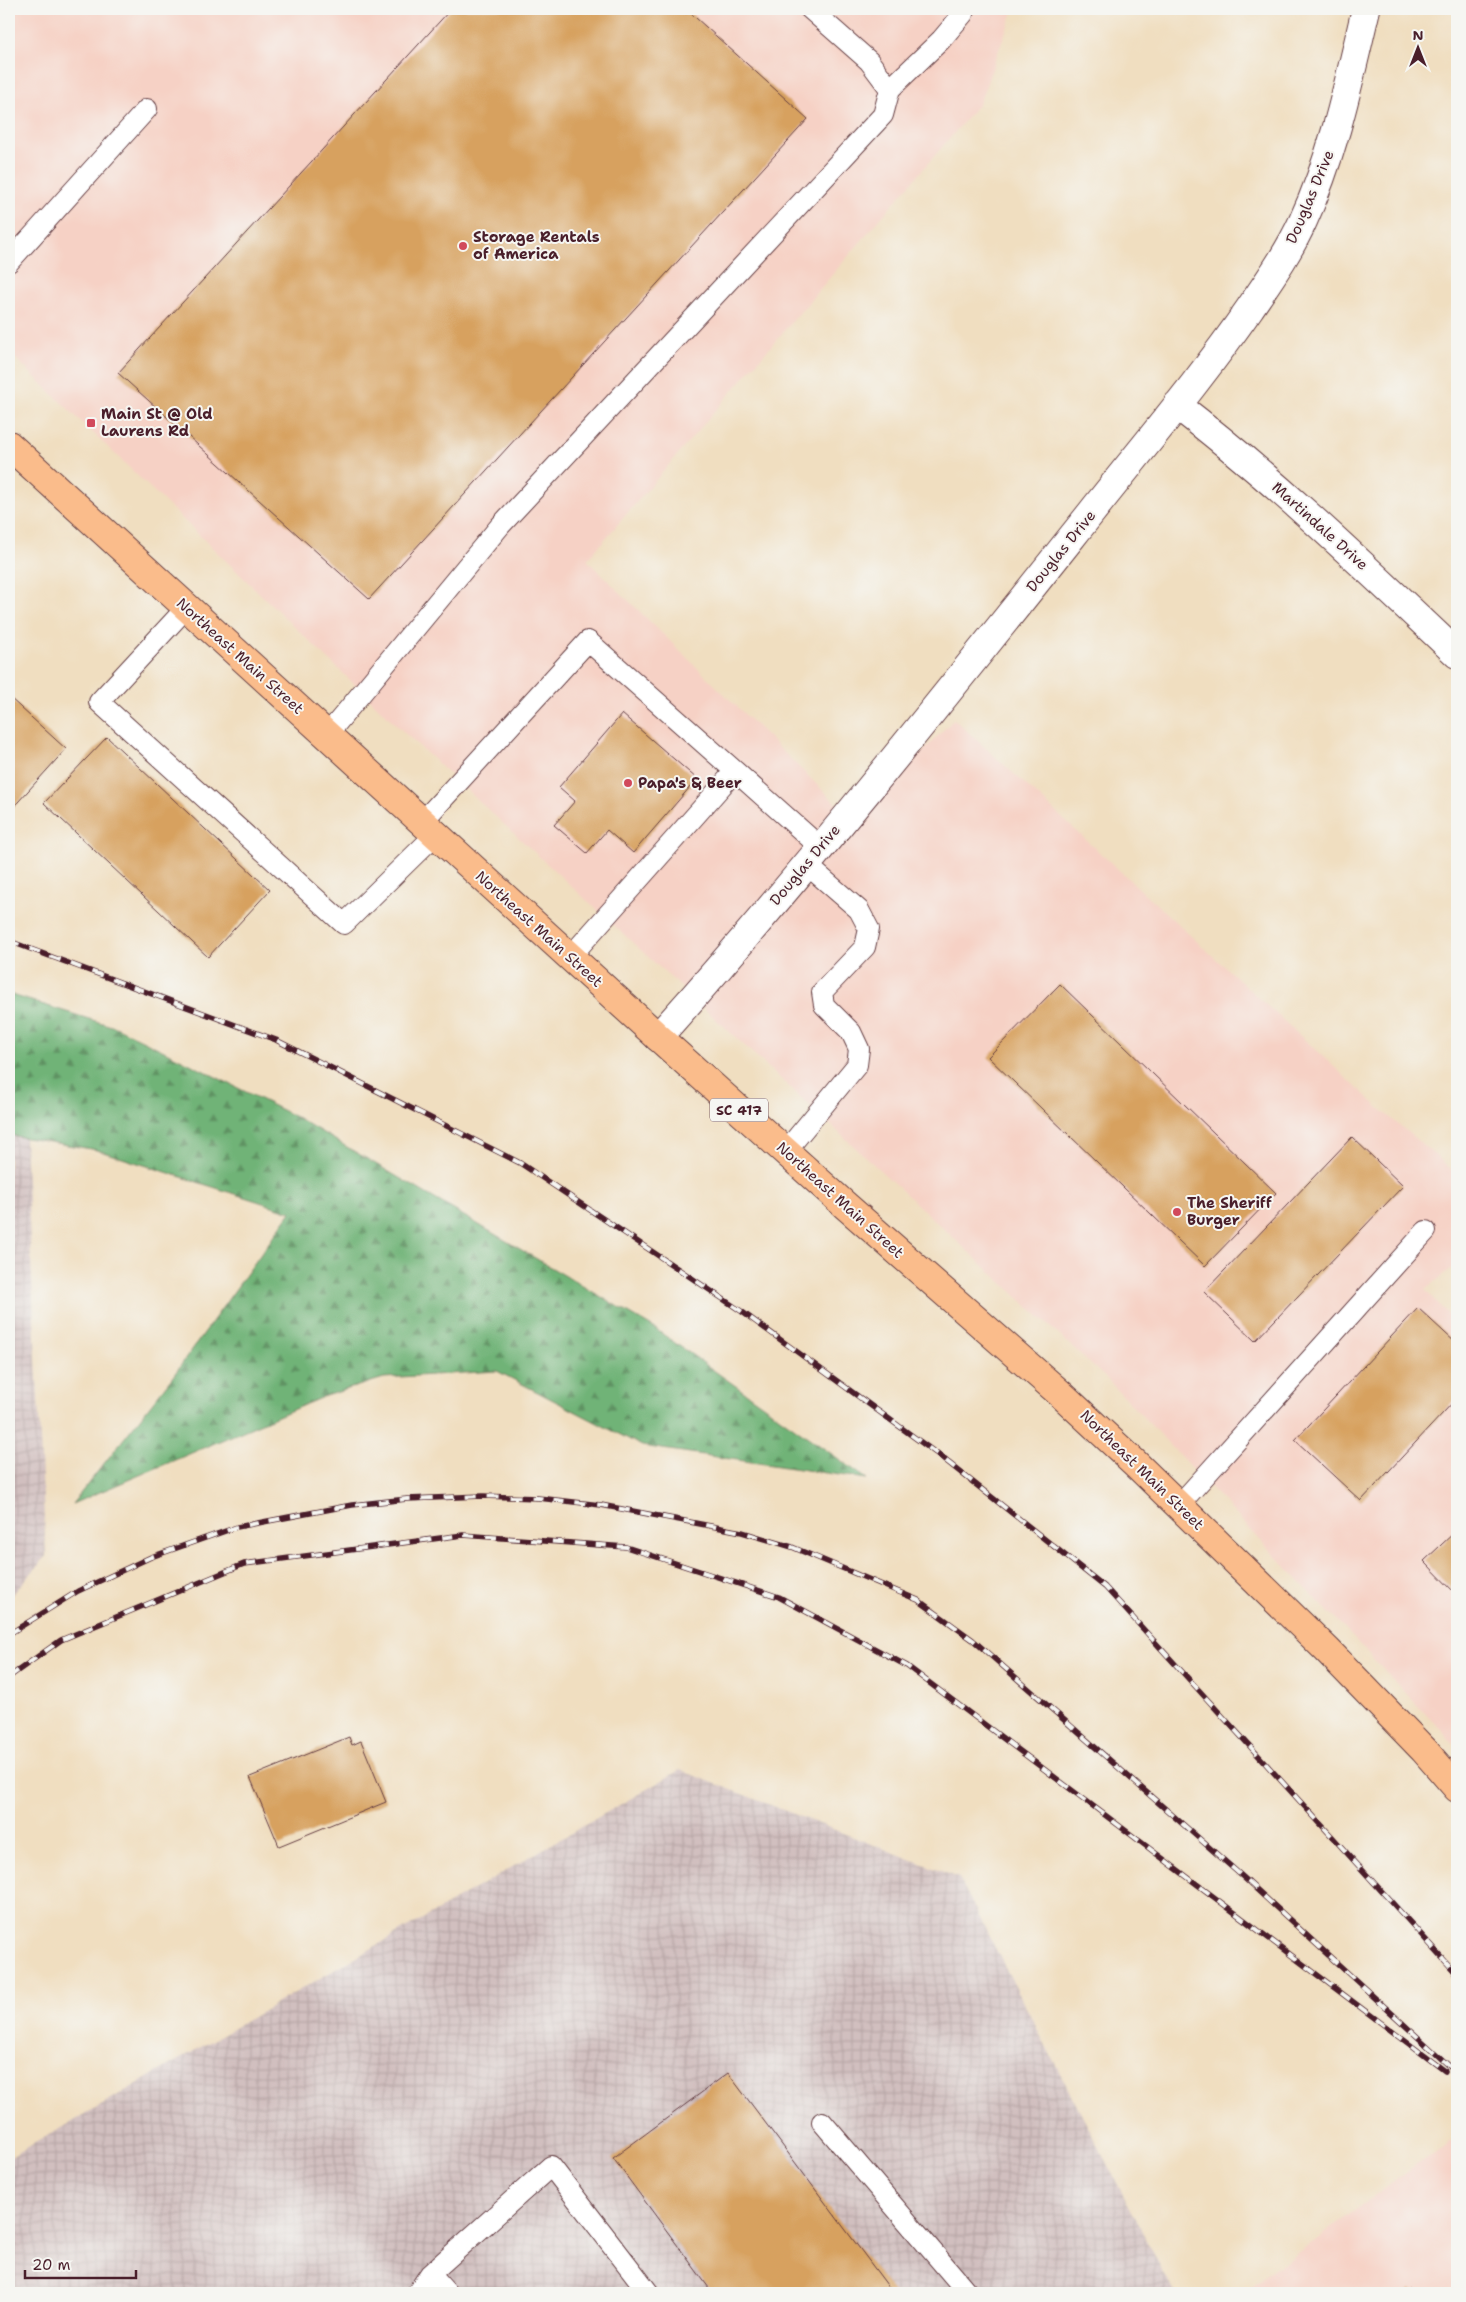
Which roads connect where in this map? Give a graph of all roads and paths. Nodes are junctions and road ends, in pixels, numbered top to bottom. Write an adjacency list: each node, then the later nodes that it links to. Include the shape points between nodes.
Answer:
1 (810, 9): 4 (lane, via 868,60)
2 (964, 9): 4 (lane, via 942,40)
3 (1366, 9): 7 (street, Douglas Drive, via 1333,142 1302,224 1278,268 1248,312)
4 (890, 89): 11 (lane, via 883,115 500,526)
5 (147, 109): 6 (lane)
6 (9, 262)
7 (1176, 405): 10 (street, Martindale Drive, via 1228,444 1319,524); 14 (street, Douglas Drive, via 962,675)
8 (9, 445): 9 (main road, Northeast Main Street / SC 417)
9 (187, 607): 11 (main road, Northeast Main Street / SC 417); 13 (lane, via 98,702 344,924)
10 (1457, 654)
11 (328, 735): 13 (main road, Northeast Main Street / SC 417)
12 (735, 771): 13 (lane, via 588,641); 14 (lane); 15 (lane)
13 (429, 828): 15 (main road, Northeast Main Street / SC 417)
14 (813, 855): 16 (street, Douglas Drive); 17 (lane, via 859,910 869,929 865,947 822,992 824,1005 851,1032 859,1048 857,1065)
15 (570, 957): 16 (main road, Northeast Main Street / SC 417)
16 (658, 1037): 17 (main road, Northeast Main Street / SC 417)
17 (785, 1152): 19 (main road, Northeast Main Street / SC 417, via 1063,1396)
18 (1426, 1231): 19 (lane)
19 (1179, 1505): 20 (main road, Northeast Main Street / SC 417, via 1327,1650)
20 (1457, 1788)
21 (822, 2122): 26 (lane)
22 (430, 2274): 23 (lane); 24 (lane); 25 (lane, via 551,2166)
23 (417, 2293)
24 (447, 2293)
25 (649, 2293)
26 (968, 2293)

